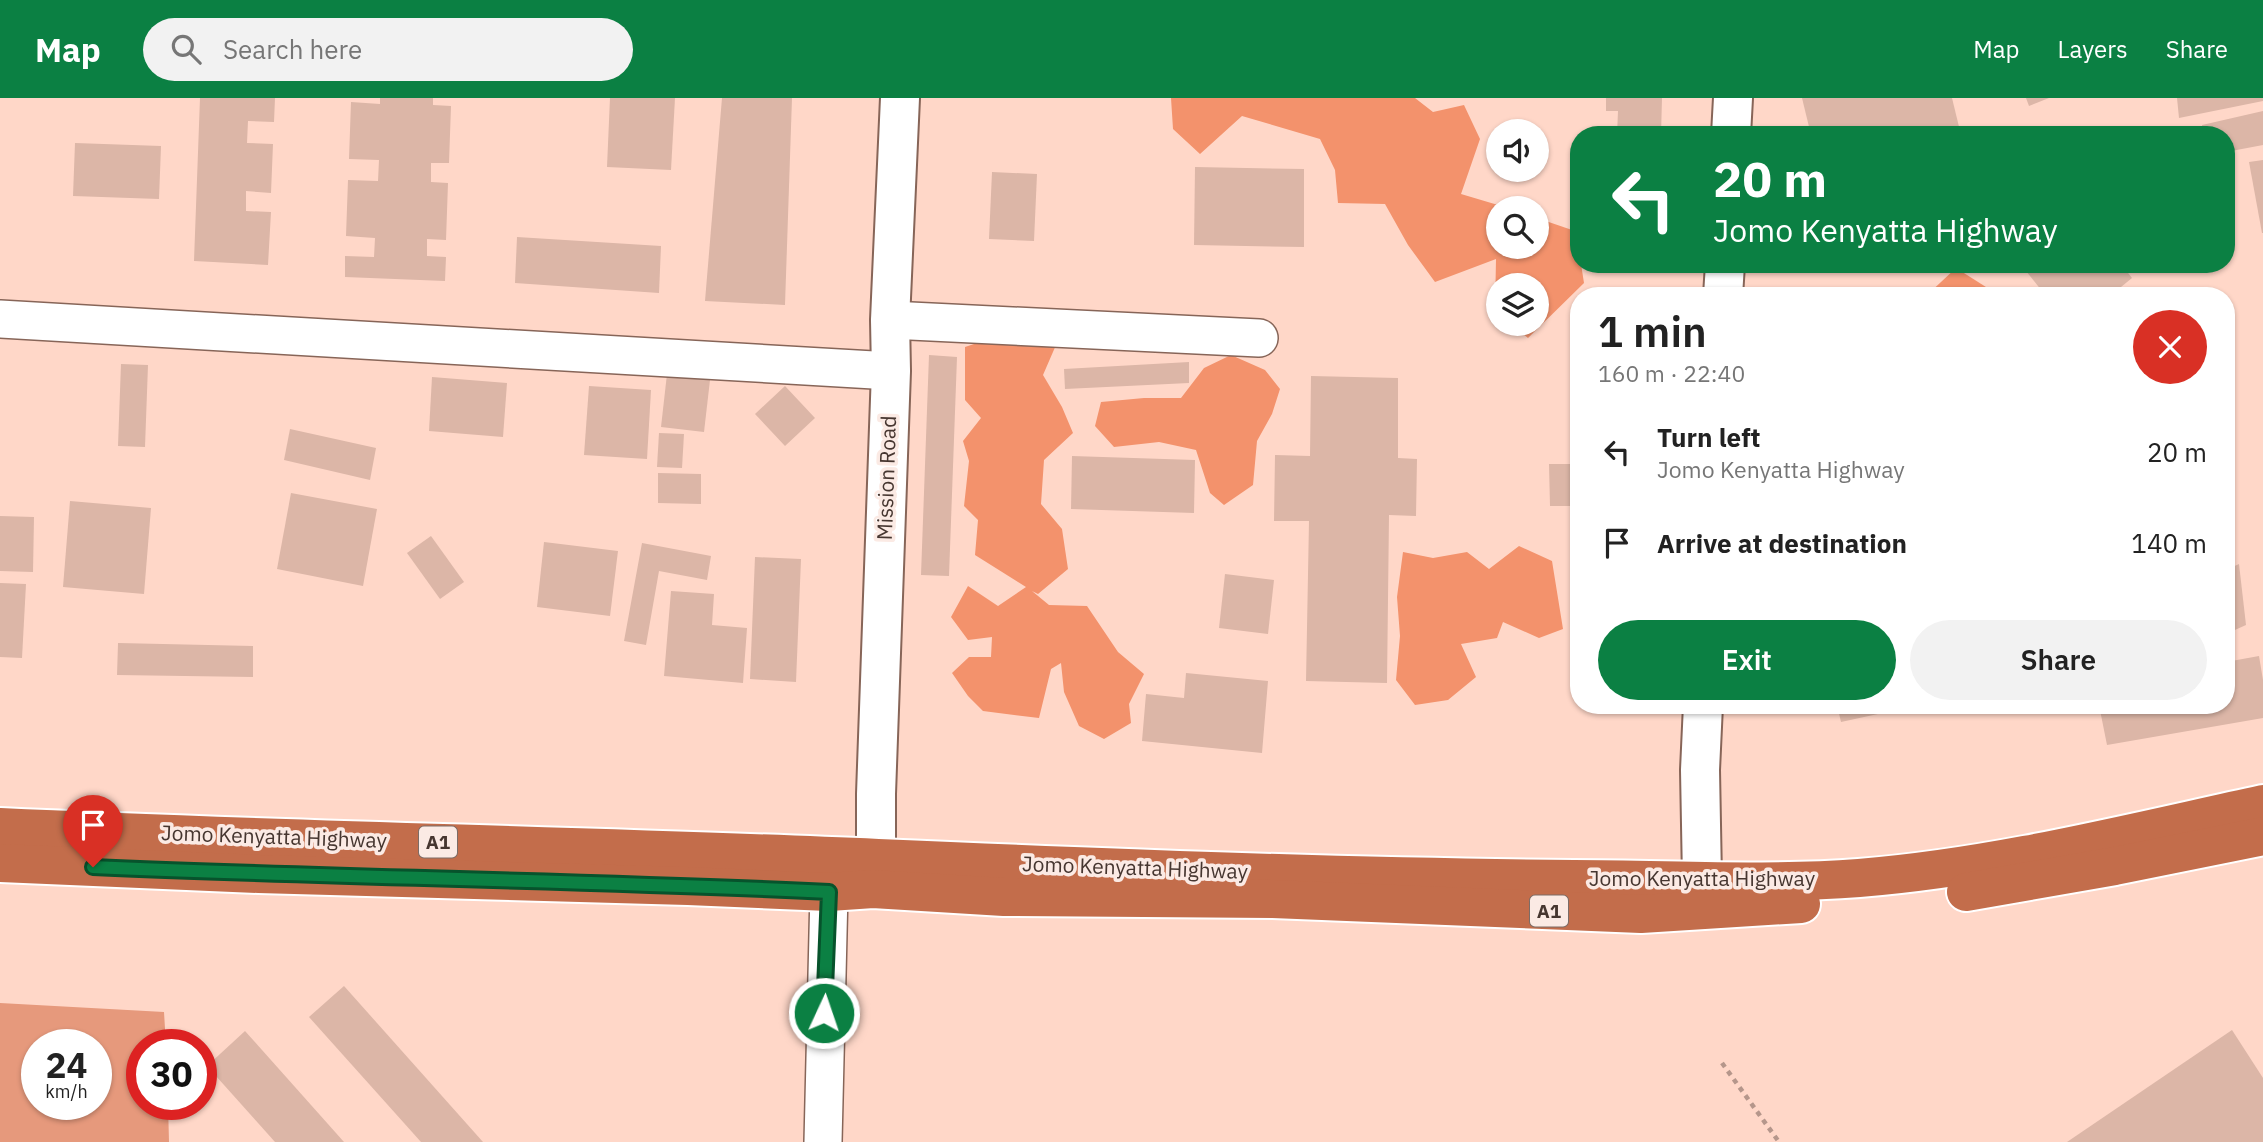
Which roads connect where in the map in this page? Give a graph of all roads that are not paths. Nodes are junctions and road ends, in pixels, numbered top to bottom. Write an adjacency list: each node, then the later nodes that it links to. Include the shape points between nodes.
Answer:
1 (900, 98): 5 (street, Mission Road)
2 (1733, 98): 3 (street)
3 (1731, 126)
4 (0, 319): 7 (street)
5 (890, 320): 6 (street); 7 (street, Mission Road)
6 (1259, 338)
7 (891, 371): 13 (street, Mission Road)
8 (1703, 714): 14 (street)
9 (2263, 804): 14 (highway, Jomo Kenyatta Highway / A1, via 1969,866 1856,878)
10 (0, 827): 13 (highway, Jomo Kenyatta Highway / A1, via 594,846)
11 (2263, 836): 13 (highway, Jomo Kenyatta Highway / A1, via 1979,891 1641,914 1273,899 1004,897)
12 (0, 863): 15 (highway, Jomo Kenyatta Highway / A1)
13 (874, 873): 14 (highway, Jomo Kenyatta Highway / A1, via 1107,869); 15 (highway, Jomo Kenyatta Highway / A1)
14 (1702, 879)
15 (829, 892): 16 (street)
16 (822, 1142)

